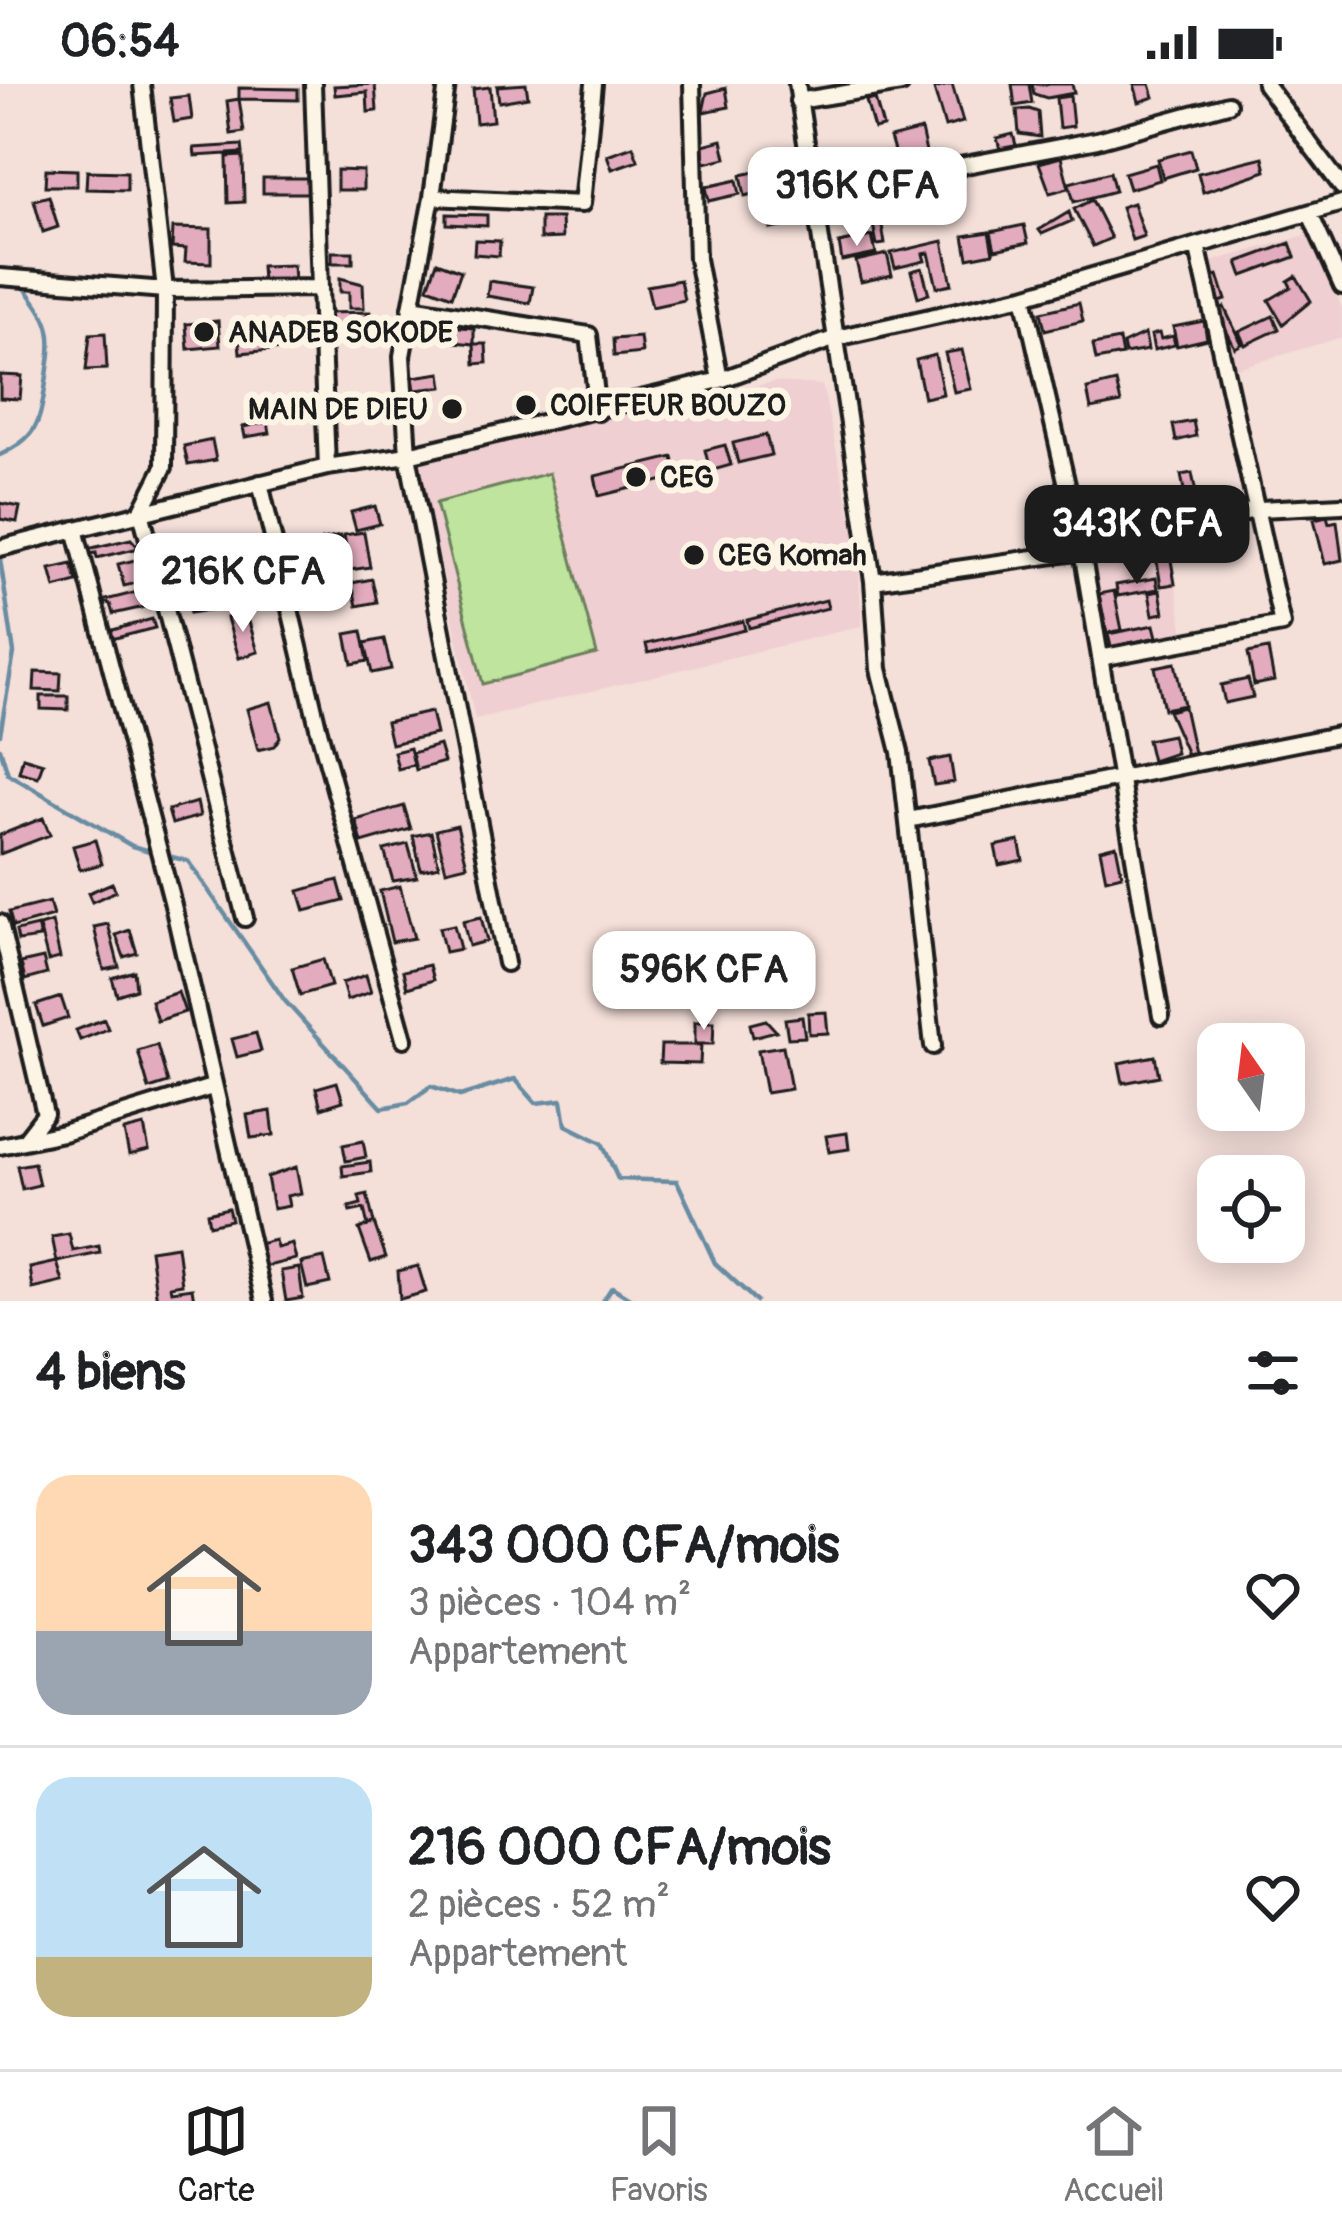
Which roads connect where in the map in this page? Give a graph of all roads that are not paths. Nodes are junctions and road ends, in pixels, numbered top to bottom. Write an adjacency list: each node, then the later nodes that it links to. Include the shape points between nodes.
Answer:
1 (142, 84): 20 (street)
2 (313, 84): 19 (street)
3 (447, 84): 13 (street)
4 (594, 84): 13 (street, via 582,204)
5 (692, 84): 24 (street, via 697,259)
6 (797, 84): 9 (street)
7 (901, 84): 9 (street)
8 (1265, 84): 11 (street)
9 (798, 101): 12 (street)
10 (1228, 104): 12 (street, via 1097,140)
11 (1342, 187)
12 (813, 194): 23 (street)
13 (432, 197): 22 (street)
14 (1342, 203): 15 (street)
15 (1310, 214): 16 (street); 18 (street)
16 (1198, 249): 21 (street); 30 (street)
17 (0, 277): 20 (street)
18 (1342, 286)
19 (320, 288): 20 (street); 27 (street)
20 (165, 290): 31 (street, via 164,466)
21 (1024, 296): 23 (street); 34 (street)
22 (411, 307): 25 (street, via 589,334); 26 (street, via 402,356)
23 (836, 338): 24 (street); 35 (street)
24 (721, 380): 25 (street)
25 (598, 412): 26 (street)
26 (408, 455): 27 (street); 42 (street)
27 (327, 467): 28 (street)
28 (260, 483): 31 (street); 44 (street)
29 (1342, 505): 30 (street)
30 (1258, 509): 34 (street); 36 (street, via 1282,624)
31 (141, 512): 32 (street); 40 (street)
32 (75, 529): 33 (street); 46 (street)
33 (0, 548)
34 (1082, 551): 35 (street); 36 (street)
35 (873, 581): 39 (street, via 879,669)
36 (1100, 658): 38 (street)
37 (1342, 734): 38 (street)
38 (1120, 778): 39 (street); 43 (street)
39 (908, 820): 45 (street)
40 (245, 918)
41 (0, 923): 47 (street)
42 (506, 963)
43 (1161, 1016)
44 (404, 1040)
45 (933, 1046)
46 (212, 1087): 48 (street); 51 (street)
47 (45, 1114): 48 (street); 49 (street)
48 (63, 1133): 49 (street)
49 (24, 1141): 50 (street)
50 (0, 1146)
51 (264, 1301)

